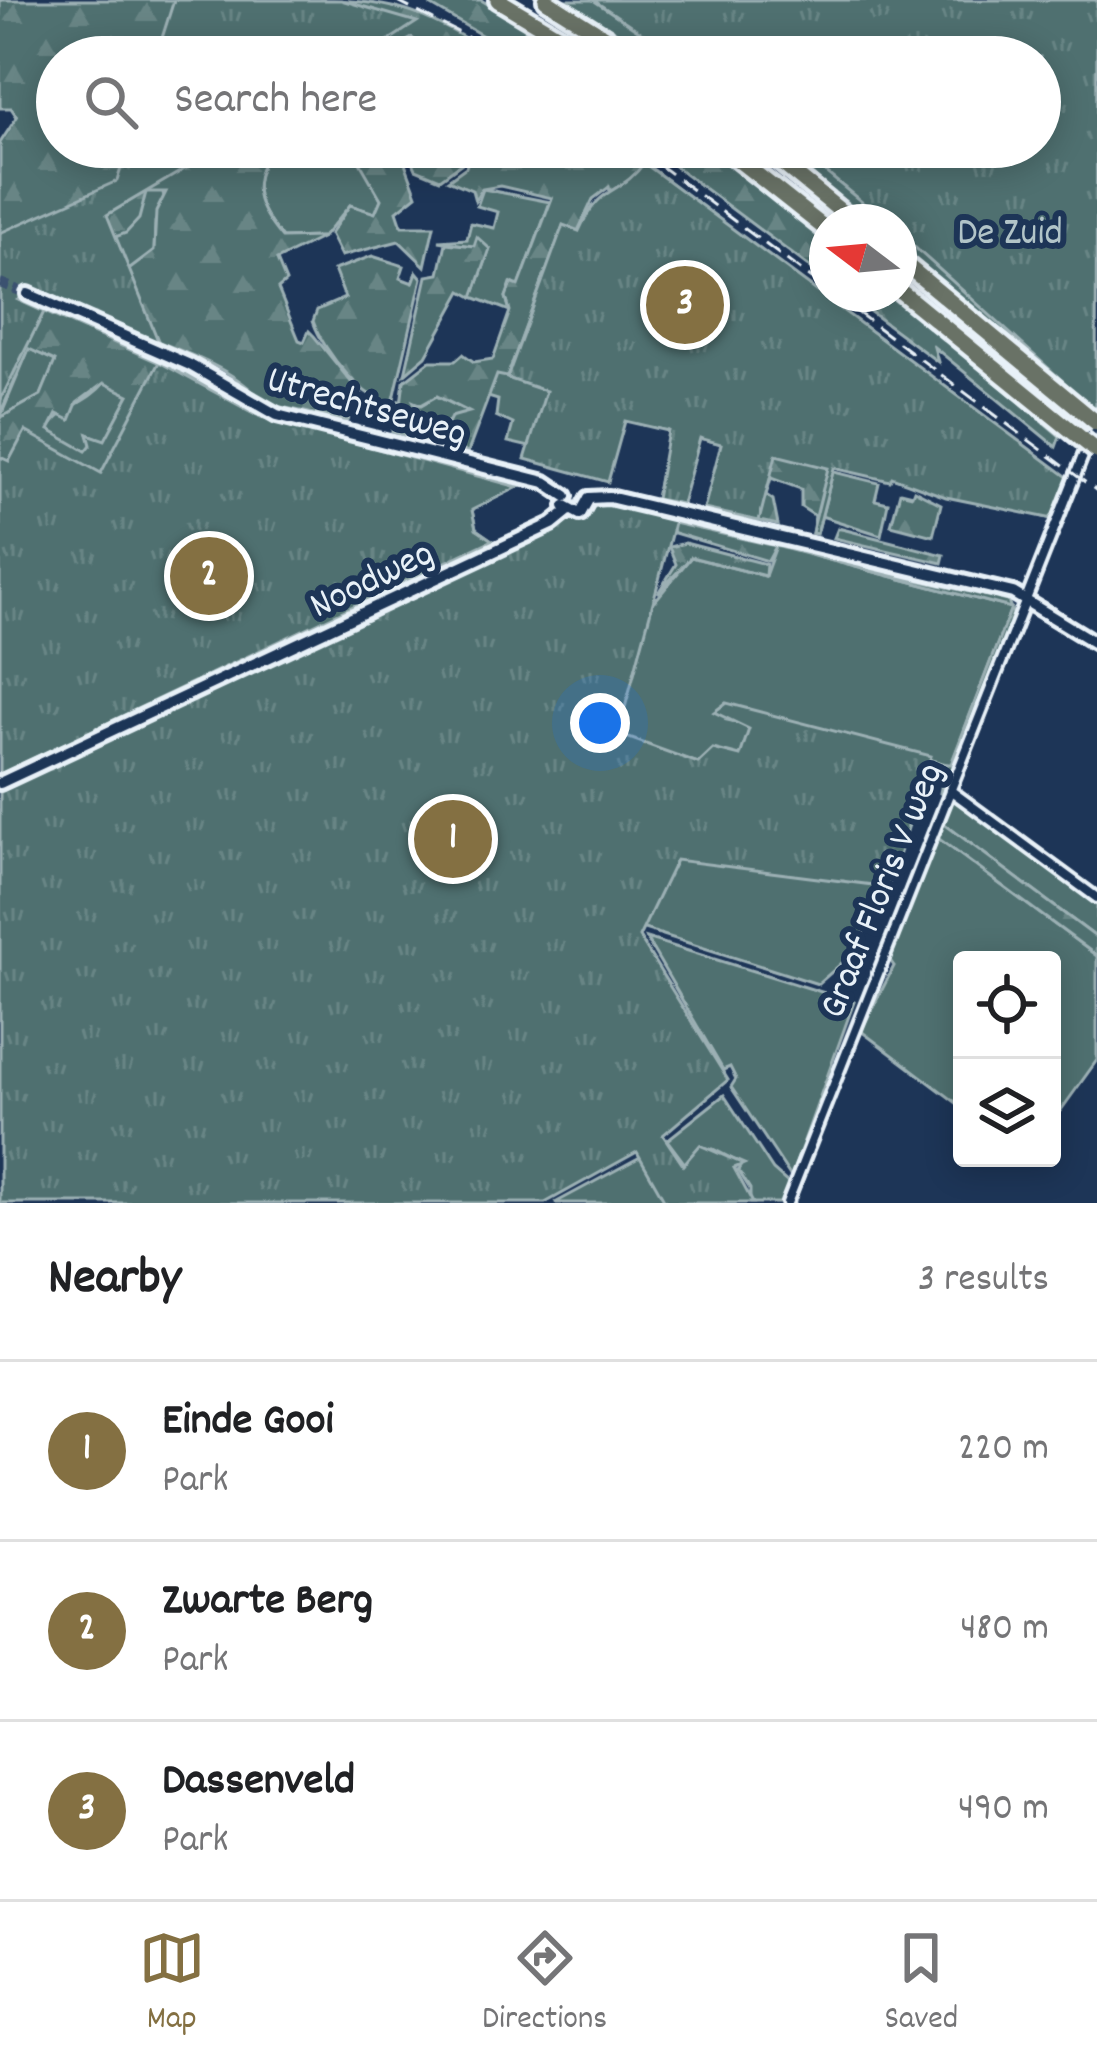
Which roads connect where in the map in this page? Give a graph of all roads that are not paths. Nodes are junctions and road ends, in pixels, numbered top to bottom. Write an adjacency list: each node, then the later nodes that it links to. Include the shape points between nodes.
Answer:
1 (497, 0): 3 (highway)
2 (546, 0): 4 (highway)
3 (558, 36)
4 (603, 36)
5 (749, 168): 8 (highway)
6 (788, 168): 7 (highway)
7 (832, 204)
8 (809, 216)
9 (917, 274): 12 (highway, bridge)
10 (28, 294): 14 (main road, Utrechtseweg, via 190,365 277,416 545,482)
11 (917, 305): 13 (highway, bridge)
12 (1097, 422): 17 (street, Graaf Floris V weg)
13 (1097, 451)
14 (566, 496): 15 (main road, via 578,489); 16 (main road)
15 (590, 498): 16 (main road, via 584,512); 17 (main road, via 716,520)
16 (568, 511): 19 (main road, Noodweg)
17 (1026, 597): 18 (main road); 20 (street, Graaf Floris V weg)
18 (1097, 644)
19 (0, 783)
20 (950, 790): 21 (street); 22 (street, Graaf Floris V weg)
21 (1097, 898)
22 (787, 1203)

